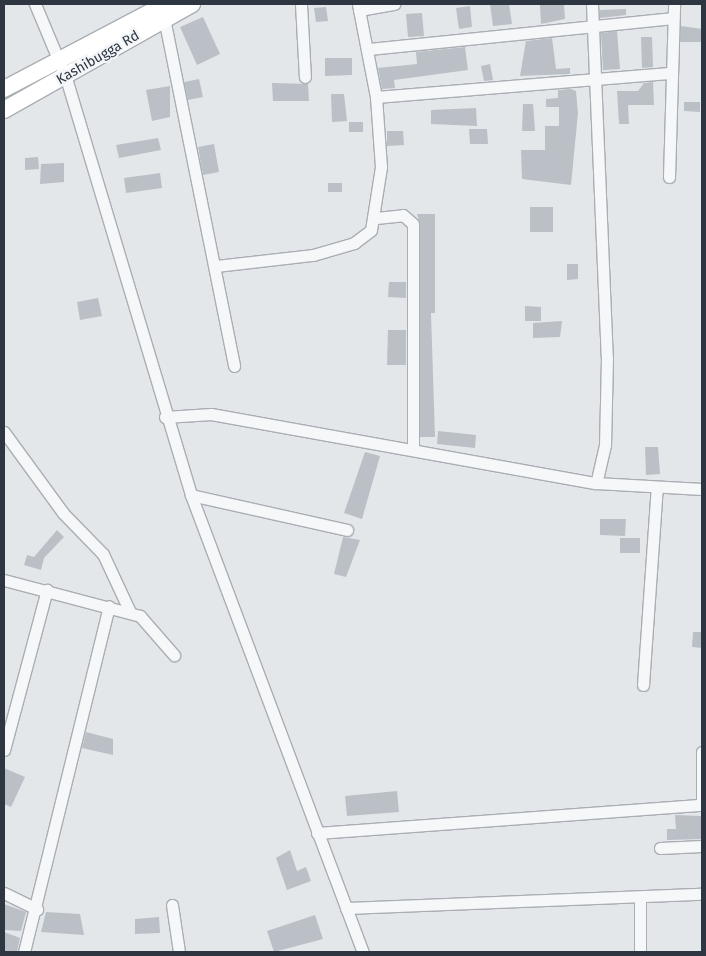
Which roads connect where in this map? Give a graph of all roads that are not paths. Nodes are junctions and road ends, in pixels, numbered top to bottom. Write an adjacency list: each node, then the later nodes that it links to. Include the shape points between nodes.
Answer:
1 (35, 4): 12 (street)
2 (192, 4): 8 (main road, Kashibugga Rd)
3 (301, 4): 15 (street)
4 (394, 4): 7 (street)
5 (592, 4): 10 (street)
6 (674, 4): 9 (street)
7 (359, 7): 11 (street)
8 (164, 10): 12 (main road, Kashibugga Rd); 16 (main road, Kashibugga Rd); 22 (street)
9 (673, 18): 10 (street); 13 (street)
10 (593, 23): 11 (street); 14 (street)
11 (369, 49): 18 (street)
12 (57, 58): 16 (street); 17 (main road, Kashibugga Rd)
13 (669, 73): 14 (street); 20 (street)
14 (595, 76): 18 (street); 27 (street, via 607,358 605,444)
15 (305, 77)
16 (66, 78): 19 (main road, Kashibugga Rd); 24 (street)
17 (4, 89)
18 (376, 97): 21 (street, via 381,167)
19 (4, 110)
20 (669, 177)
21 (376, 218): 22 (street, via 364,238 331,250 282,261); 26 (street, via 403,215 413,224)
22 (216, 266): 23 (street)
23 (234, 366)
24 (165, 417): 26 (street, via 211,414); 30 (street)
25 (4, 432): 35 (street, via 63,513 103,554)
26 (413, 450): 27 (street)
27 (596, 483): 28 (street)
28 (657, 487): 29 (street); 37 (street)
29 (702, 489)
30 (191, 495): 31 (street); 42 (street, via 264,679)
31 (347, 530)
32 (4, 580): 33 (street)
33 (47, 590): 34 (street); 38 (street)
34 (109, 606): 35 (street); 50 (street)
35 (130, 612): 36 (street, via 140,616)
36 (174, 655)
37 (643, 685)
38 (4, 750)
39 (702, 752): 40 (street)
40 (702, 801)
41 (702, 805): 42 (street)
42 (317, 833): 49 (street)
43 (702, 846): 44 (street)
44 (660, 848)
45 (4, 893): 50 (street)
46 (702, 894): 47 (street)
47 (640, 898): 49 (street); 54 (street)
48 (172, 904): 52 (street)
49 (346, 908): 53 (street)
50 (37, 909): 51 (street)
51 (24, 952)
52 (179, 952)
53 (363, 952)
54 (640, 952)

